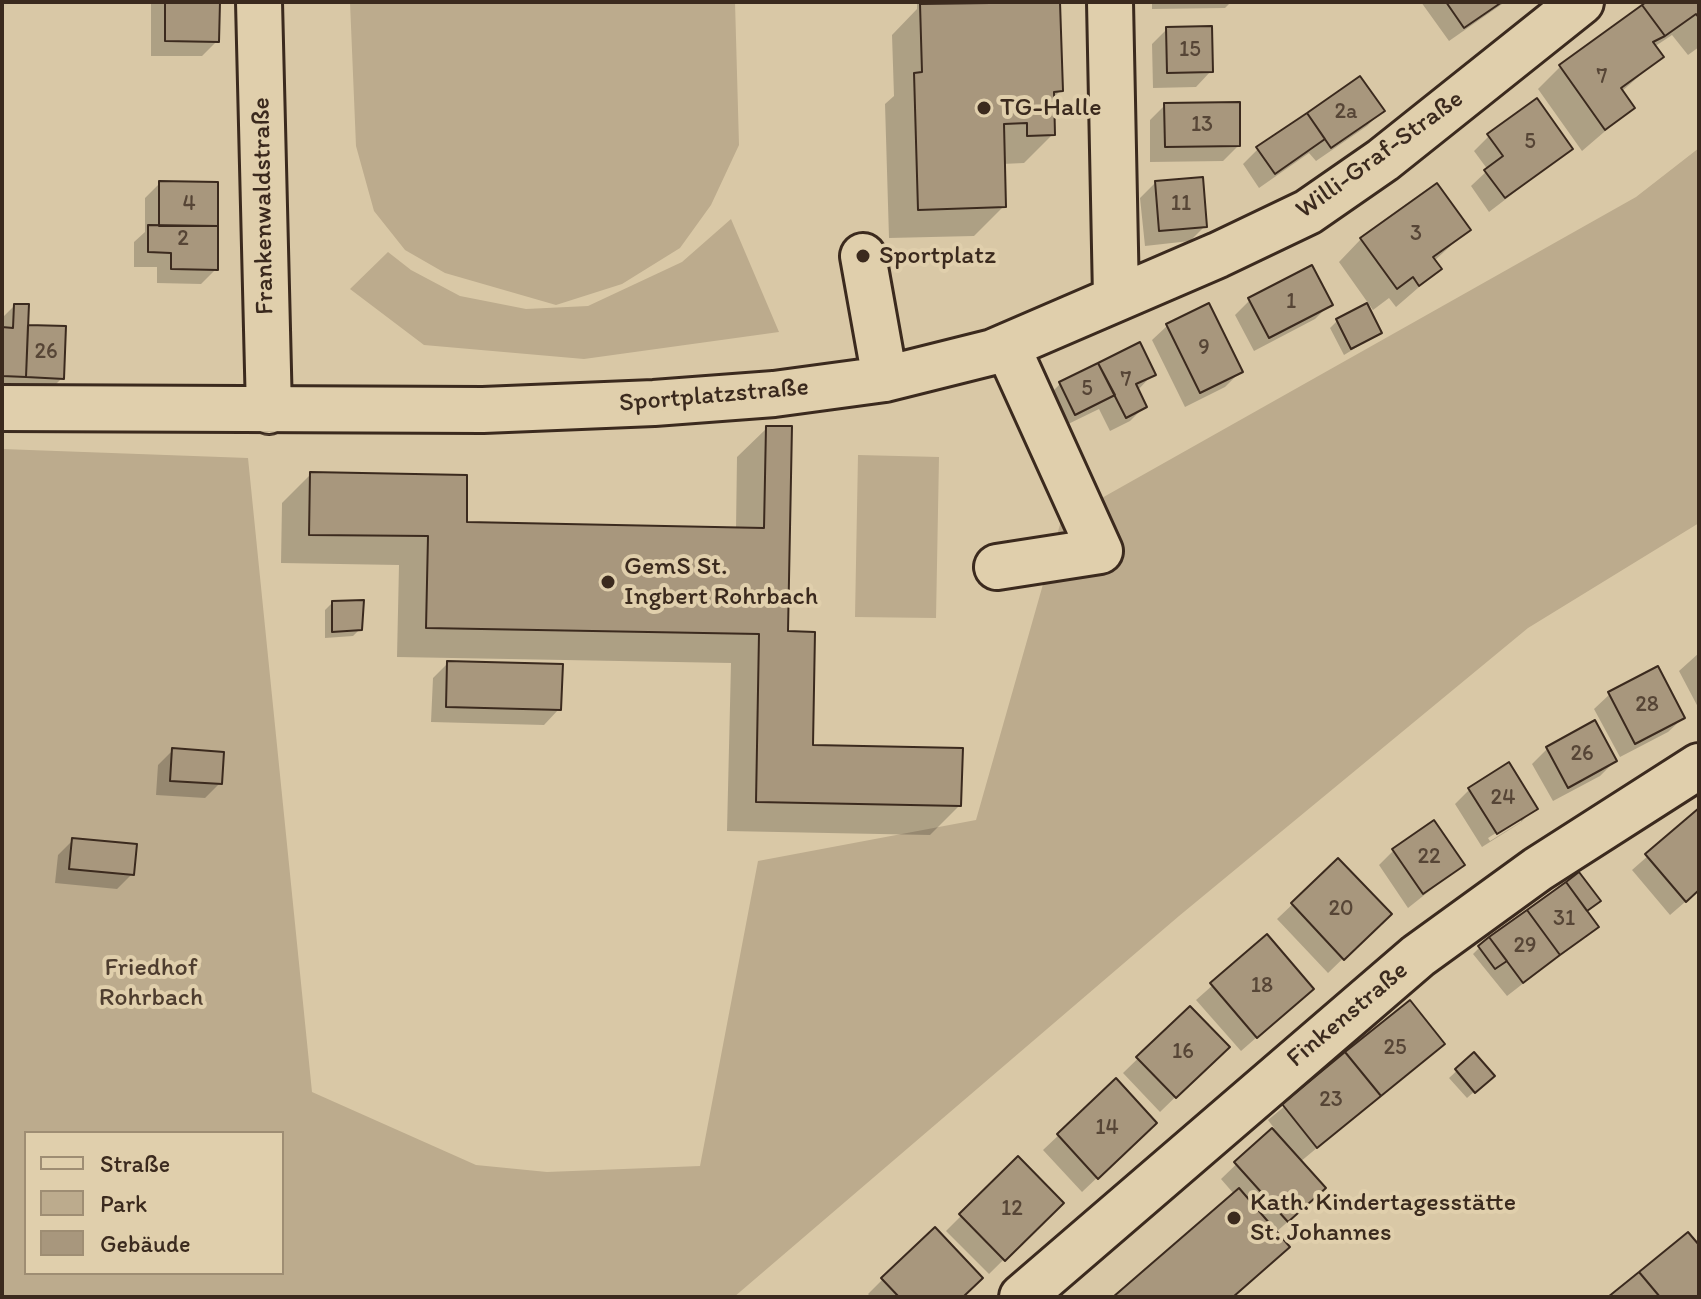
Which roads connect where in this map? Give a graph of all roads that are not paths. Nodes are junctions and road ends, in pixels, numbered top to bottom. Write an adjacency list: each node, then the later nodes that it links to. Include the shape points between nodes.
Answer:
1 (259, 2): 9 (street, Frankenwaldstraße)
2 (1110, 2): 5 (street)
3 (1581, 2): 5 (street, Willi-Graf-Straße, via 1383,160 1308,212)
4 (863, 256): 7 (street)
5 (1116, 297): 6 (street, Sportplatzstraße)
6 (1007, 346): 7 (street, Sportplatzstraße); 10 (street, via 1100,551)
7 (885, 379): 9 (street, Sportplatzstraße, via 654,403)
8 (2, 408): 9 (street, Sportplatzstraße)
9 (269, 411)
10 (997, 567)
11 (1699, 766): 12 (street, Finkenstraße, via 1538,869 1418,956)
12 (1022, 1297)

